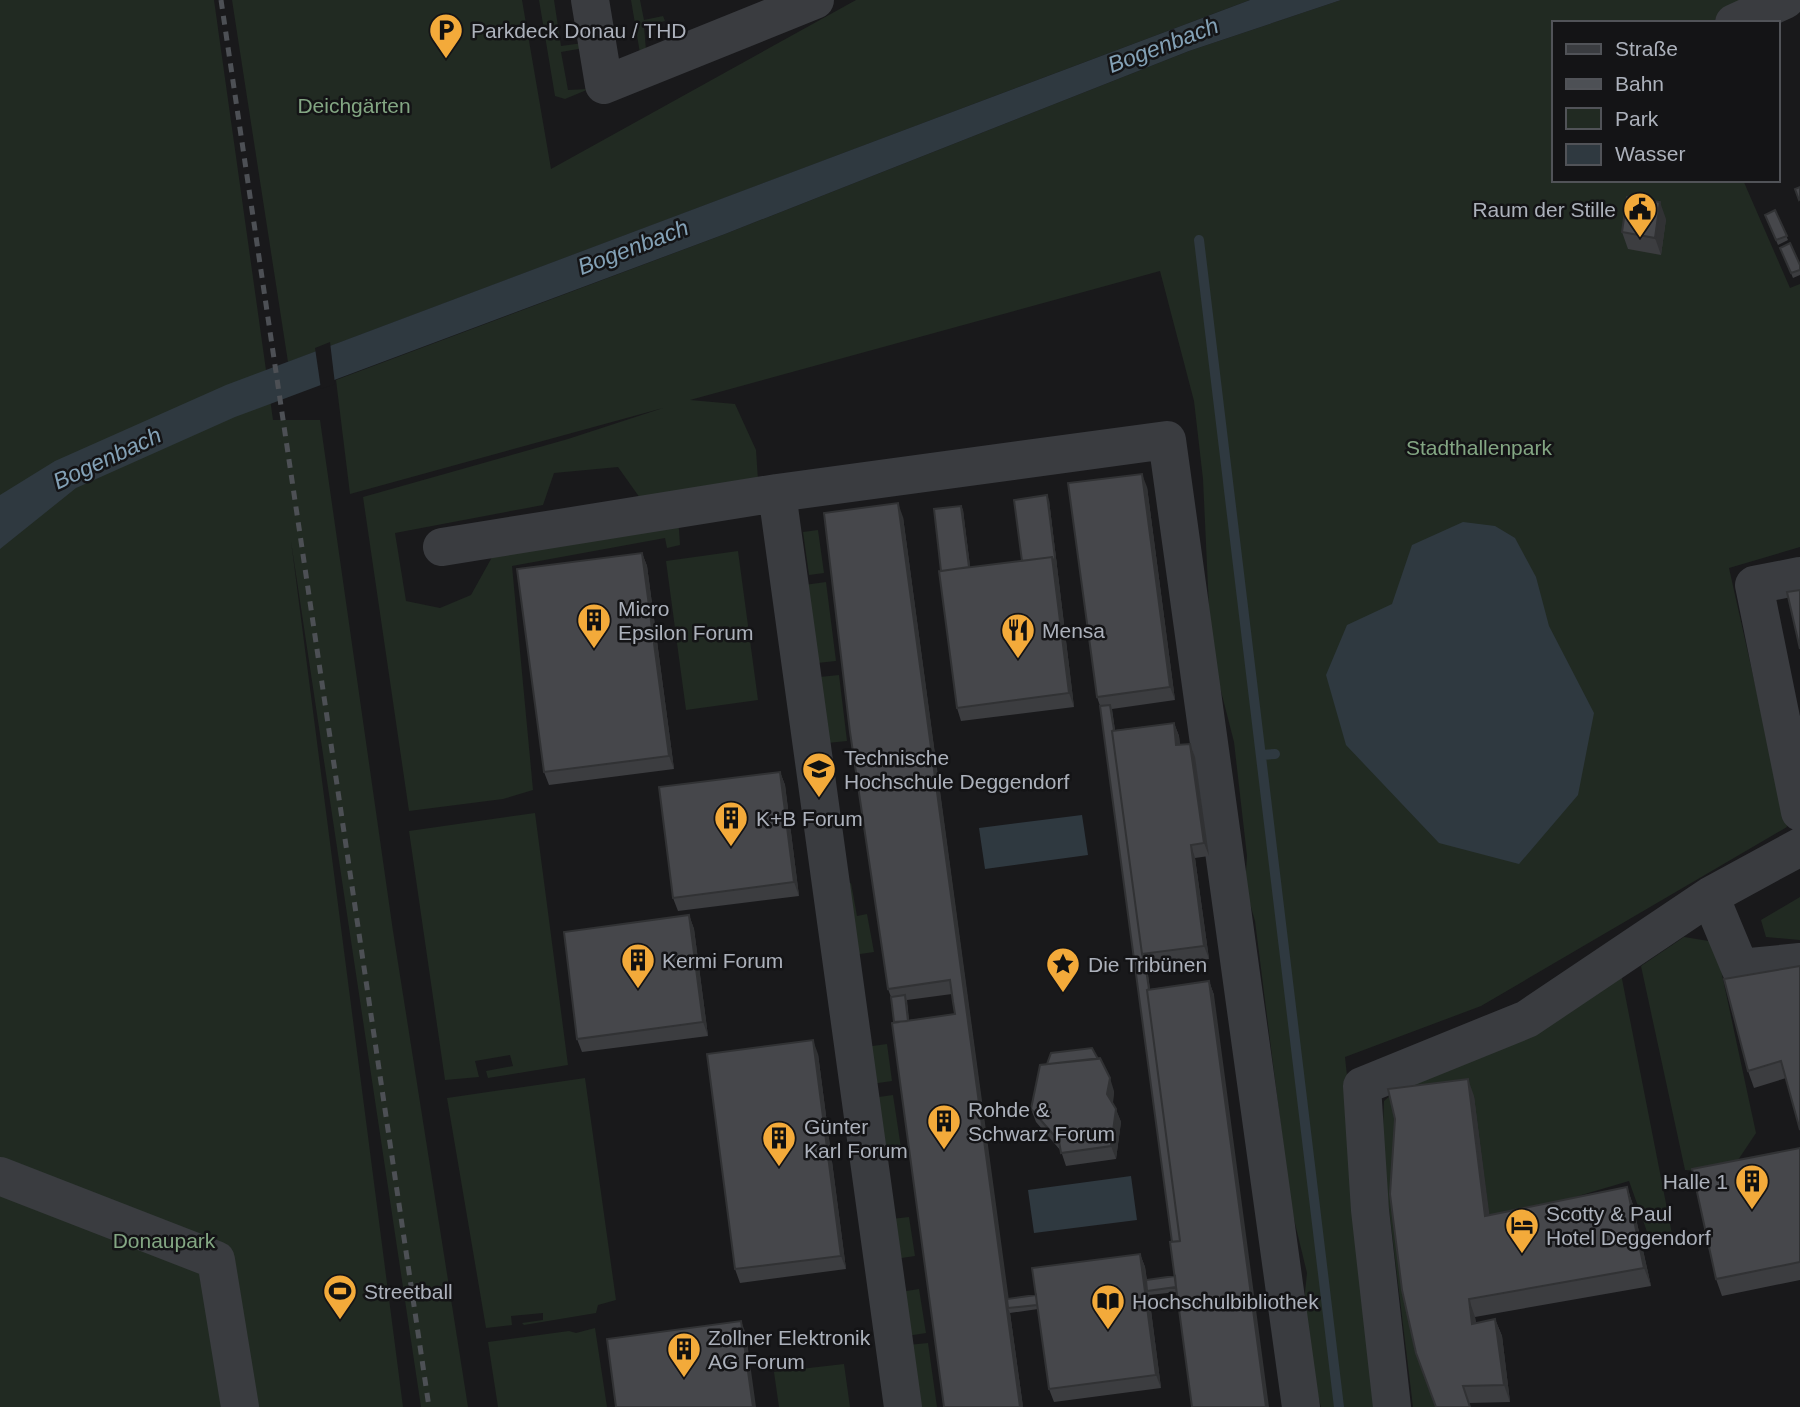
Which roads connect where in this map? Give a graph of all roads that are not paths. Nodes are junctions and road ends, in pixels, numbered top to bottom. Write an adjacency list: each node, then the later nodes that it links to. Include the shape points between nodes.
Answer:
1 (590, 0): 2 (street, via 604,85)
2 (815, 0)
3 (1785, 0): 4 (street)
4 (1736, 21)
5 (777, 493): 6 (street); 14 (street); 15 (street, via 1167,440)
6 (442, 547)
7 (1800, 576): 8 (street, via 1754,585)
8 (1800, 813)
9 (1800, 847): 10 (street)
10 (1710, 896): 11 (street, via 1740,968); 16 (street, via 1527,1019 1362,1086 1370,1210)
11 (1800, 962)
12 (0, 1176): 13 (street, via 216,1259)
13 (240, 1407)
14 (902, 1407)
15 (1301, 1407)
16 (1392, 1407)

